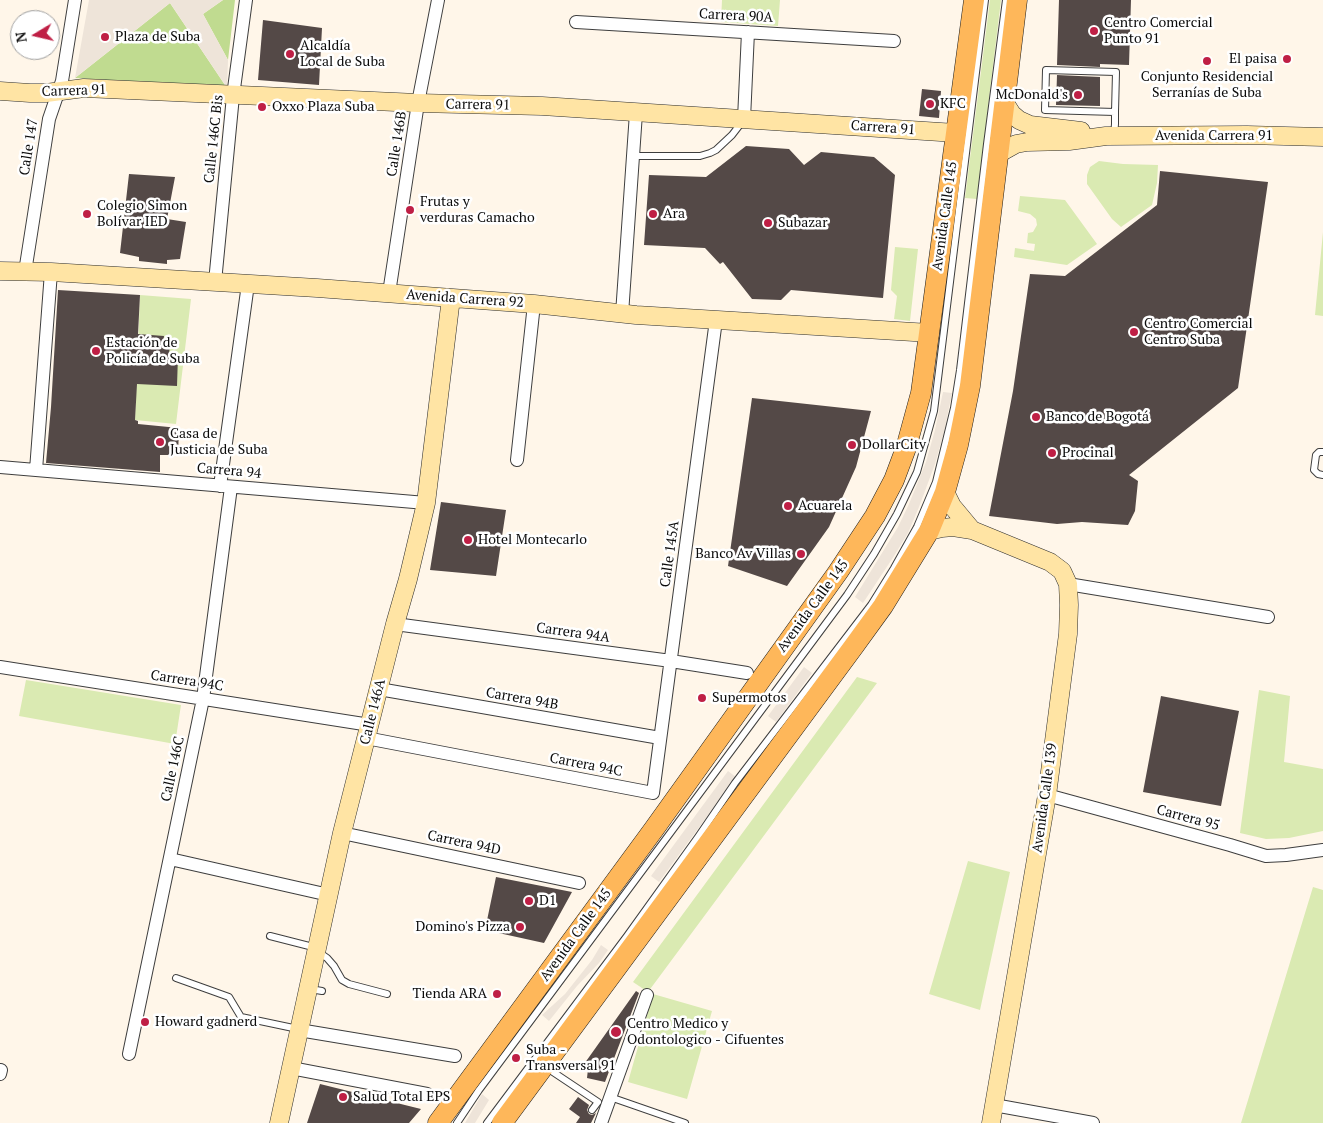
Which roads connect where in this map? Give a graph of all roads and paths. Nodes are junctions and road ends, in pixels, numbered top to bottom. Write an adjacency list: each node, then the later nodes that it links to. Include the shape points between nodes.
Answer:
1 (75, 0): 12 (street, Calle 147)
2 (246, 0): 13 (street, Calle 146C Bis)
3 (438, 0): 14 (street, Calle 146B)
4 (974, 0): 19 (main road, Avenida Calle 145)
5 (985, 0): 78 (lane, via 934,411 917,472 874,554 847,595)
6 (1006, 0): 79 (lane, via 954,408 936,482 917,527 871,605 735,783 627,936)
7 (1017, 0): 15 (main road)
8 (576, 22): 9 (street, Carrera 90A)
9 (748, 32): 10 (street, Carrera 90A); 18 (street)
10 (894, 41)
11 (0, 91): 12 (main road, Carrera 91)
12 (59, 91): 13 (main road, Carrera 91, via 84,88); 25 (street, Calle 147, via 49,119)
13 (233, 96): 14 (main road, Carrera 91); 27 (street, Calle 146C Bis)
14 (418, 103): 16 (main road, Carrera 91); 29 (street, Calle 146B)
15 (1005, 103): 20 (main road, Avenida Carrera 91, via 1018,120 1030,125); 22 (main road)
16 (636, 112): 18 (main road, Carrera 91); 23 (street)
17 (1115, 112): 17 (lane, via 1116,72 1046,70 1044,110); 20 (lane)
18 (744, 119): 19 (main road, Carrera 91); 23 (lane, via 732,135 710,153 700,156)
19 (956, 133): 34 (main road, Avenida Calle 145)
20 (1110, 136): 21 (main road, Avenida Carrera 91, via 1247,134); 22 (main road, Avenida Carrera 91, via 1027,142)
21 (1323, 137)
22 (998, 154): 41 (main road, via 970,386)
23 (633, 156): 32 (street)
24 (0, 271): 25 (main road, Avenida Carrera 92)
25 (25, 272): 26 (main road, Avenida Carrera 92)
26 (51, 272): 27 (main road, Avenida Carrera 92); 38 (street)
27 (215, 282): 28 (main road, Avenida Carrera 92)
28 (248, 284): 29 (main road, Avenida Carrera 92); 40 (street, Calle 146C)
29 (389, 293): 30 (main road, Avenida Carrera 92)
30 (451, 298): 31 (main road, Avenida Carrera 92); 42 (main road, Calle 146A)
31 (534, 304): 32 (main road, Avenida Carrera 92); 36 (street)
32 (622, 314): 33 (main road, Avenida Carrera 92)
33 (716, 320): 34 (main road, Avenida Carrera 92); 48 (street, Calle 145A)
34 (930, 333): 77 (main road, Avenida Calle 145, via 915,420 894,480 875,516 654,829)
35 (1323, 452): 39 (lane, via 1316,455 1314,470)
36 (517, 460)
37 (0, 467): 38 (street, Carrera 94)
38 (36, 470): 40 (street, Carrera 94)
39 (1323, 475)
40 (226, 487): 42 (street, Carrera 94); 52 (street, Calle 146C)
41 (945, 492): 43 (main road); 44 (main road)
42 (426, 503): 47 (main road, Calle 146A)
43 (972, 530): 44 (main road, via 953,527); 45 (main road, via 1050,562 1062,571)
44 (929, 531): 70 (main road, via 883,606)
45 (1068, 584): 46 (street); 56 (main road, Avenida Calle 139, via 1068,634)
46 (1268, 617)
47 (395, 624): 48 (street, Carrera 94A); 51 (main road, Calle 146A)
48 (671, 661): 50 (street, Carrera 94A); 54 (street, Calle 145A)
49 (0, 667): 52 (street, Carrera 94C)
50 (747, 673)
51 (379, 689): 53 (main road, Calle 146A); 54 (street, Carrera 94B)
52 (203, 699): 53 (street, Carrera 94C); 59 (street, Calle 146C)
53 (368, 731): 55 (street, Carrera 94C); 57 (main road, Calle 146A)
54 (660, 738): 55 (street, Calle 145A)
55 (653, 793)
56 (1047, 795): 58 (street, Carrera 95, via 1266,856); 74 (main road, Avenida Calle 139)
57 (342, 833): 60 (street, Carrera 94D); 61 (main road, Calle 146A)
58 (1323, 850)
59 (170, 859): 61 (street); 68 (street, Calle 146C)
60 (579, 883)
61 (329, 895): 63 (main road, Calle 146A)
62 (270, 936): 63 (lane)
63 (317, 948): 65 (lane, via 342,980); 67 (main road, Calle 146A, via 315,989)
64 (176, 978): 67 (lane, via 229,997 241,1017)
65 (387, 994)
66 (647, 995): 73 (street)
67 (299, 1030): 69 (street); 71 (main road, Calle 146A)
68 (129, 1054)
69 (455, 1056)
70 (544, 1066): 75 (lane, via 598,1102); 80 (main road)
71 (291, 1068): 72 (street); 76 (main road, Calle 146A)
72 (428, 1094)
73 (610, 1097): 81 (street); 82 (lane)
74 (994, 1105): 83 (main road, Avenida Calle 139); 84 (street)
75 (592, 1110)
76 (278, 1123)
77 (438, 1123)
78 (457, 1123)
79 (488, 1123)
80 (502, 1123)
81 (600, 1123)
82 (685, 1123)
83 (991, 1123)
84 (1093, 1123)

